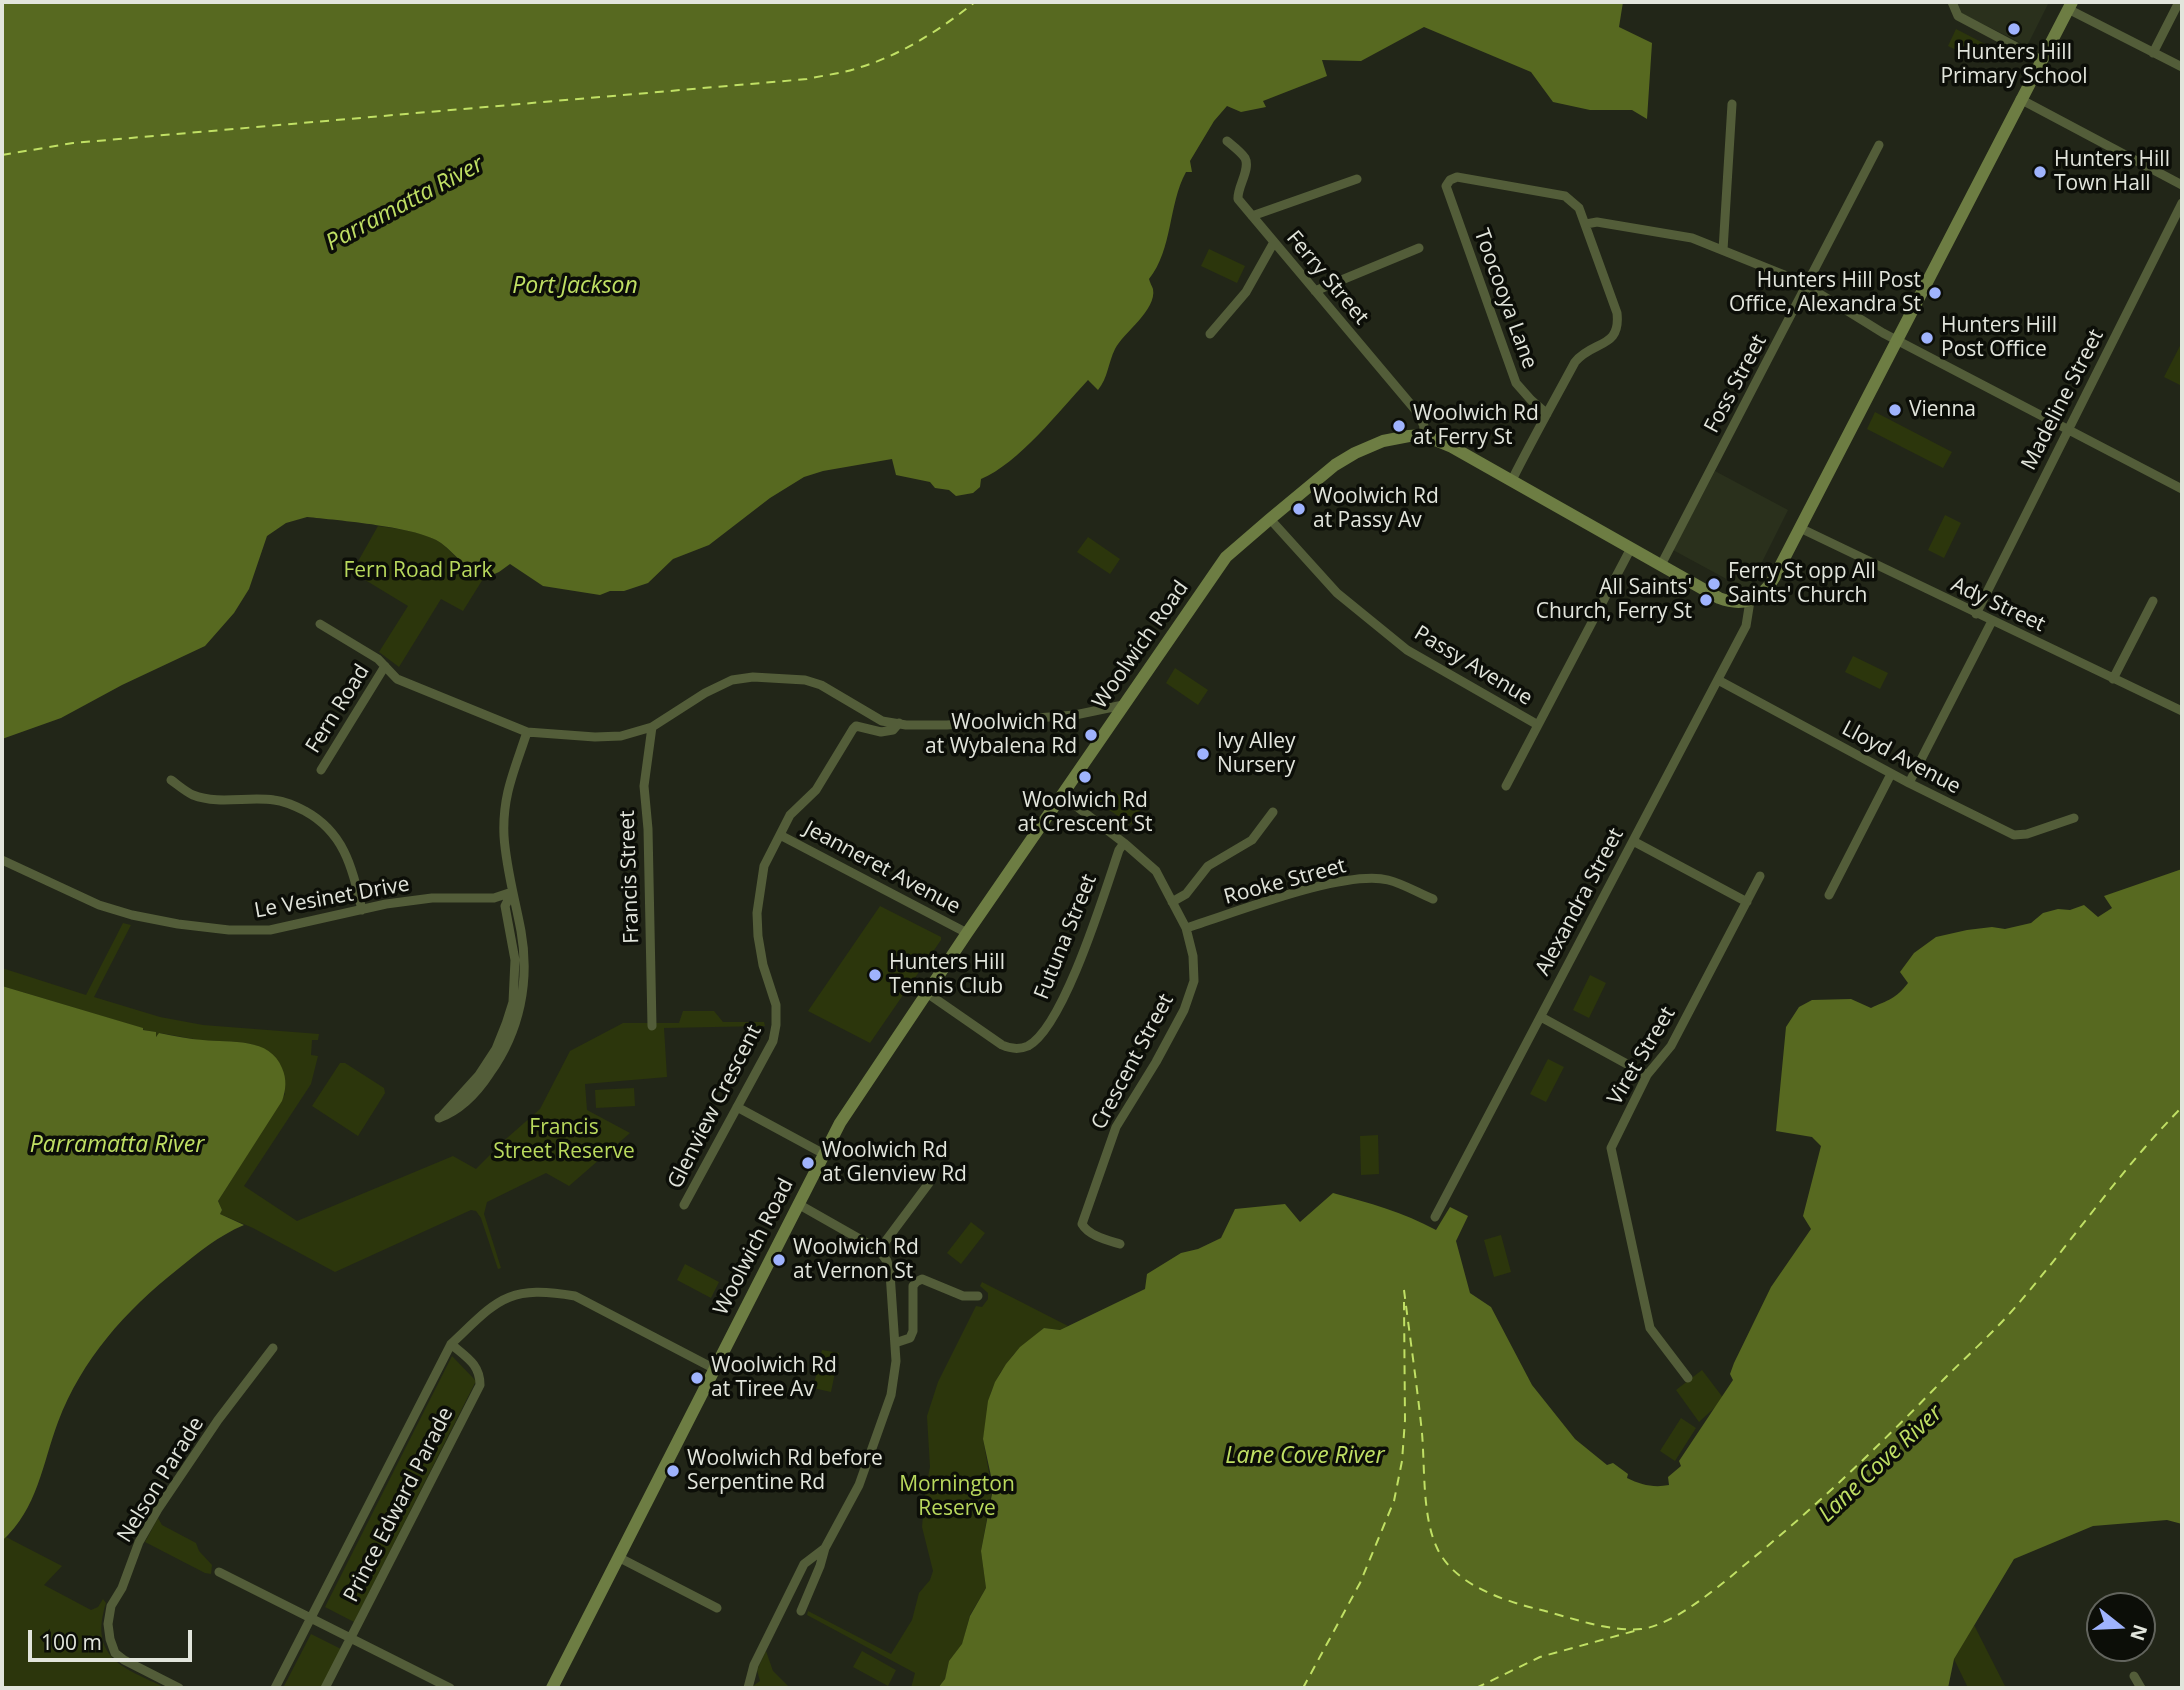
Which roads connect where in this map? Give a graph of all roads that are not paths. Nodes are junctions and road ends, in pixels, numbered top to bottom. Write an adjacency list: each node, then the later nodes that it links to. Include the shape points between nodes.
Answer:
1 (1952, 2): 5 (street, via 1958,16)
2 (2179, 2): 4 (street)
3 (2070, 6): 4 (street); 5 (street)
4 (2153, 52): 6 (street)
5 (2041, 60): 7 (street)
6 (2182, 67)
7 (2020, 99): 12 (street); 22 (street)
8 (1732, 104): 18 (street)
9 (1227, 141): 14 (street, Ferry Street, via 1245,159 1237,196)
10 (1879, 145): 19 (street, Foss Street)
11 (1357, 179): 14 (street)
12 (2182, 185)
13 (2182, 202): 24 (street, Madeline Street)
14 (1252, 215): 16 (street, Ferry Street)
15 (1586, 224): 18 (street, via 1692,238); 23 (street, via 1617,313 1617,330 1613,337 1580,355); 23 (street, Toocooya Lane, via 1579,208 1565,196 1457,177 1446,186 1517,383)
16 (1274, 242): 20 (street, Ferry Street); 21 (street, via 1245,292)
17 (1419, 248): 20 (street)
18 (1723, 250): 19 (street)
19 (1807, 286): 22 (street); 31 (street, Foss Street)
20 (1315, 291): 25 (street, Ferry Street, via 1418,413)
21 (1210, 334)
22 (1896, 340): 24 (street); 29 (street)
23 (1547, 414): 26 (street)
24 (2068, 429): 27 (street); 34 (street, Madeline Street)
25 (1423, 435): 26 (street); 28 (street, Woolwich Road, via 1390,439 1355,453)
26 (1512, 480): 30 (street)
27 (2182, 489)
28 (1270, 519): 40 (street, Woolwich Road, via 1226,557); 43 (street, Passy Avenue, via 1337,593 1407,650)
29 (1800, 528): 32 (street, via 1771,584); 34 (street, Ady Street)
30 (1630, 548): 31 (street); 43 (street)
31 (1661, 565): 32 (street, via 1719,598)
32 (1750, 601): 39 (street, Alexandra Street, via 1746,626)
33 (2153, 601): 38 (street)
34 (1976, 614): 35 (street, Ady Street)
35 (1992, 621): 38 (street, Ady Street); 49 (street)
36 (320, 624): 37 (street)
37 (385, 666): 45 (street, via 397,679); 46 (street, Fern Road)
38 (2113, 679): 41 (street, Ady Street)
39 (1718, 680): 47 (street, Lloyd Avenue); 55 (street, Alexandra Street)
40 (1123, 705): 42 (street, via 1075,715 947,725); 51 (street, Woolwich Road)
41 (2182, 711)
42 (899, 723): 44 (street, via 882,720 813,682 753,677 732,680 705,693); 54 (street, Glenview Crescent, via 893,730 881,732 856,726 816,790 790,815)
43 (1538, 725): 50 (street)
44 (652, 727): 45 (street, via 621,736); 69 (street, Francis Street, via 644,786)
45 (527, 732): 59 (street, via 506,791 504,835)
46 (321, 770)
47 (1891, 774): 49 (street, Lloyd Avenue); 60 (street)
48 (171, 780): 64 (street, via 193,795 274,799 324,823 348,858)
49 (1909, 783): 53 (street, Lloyd Avenue, via 2014,835)
50 (1506, 786)
51 (1063, 796): 56 (street, Crescent Street); 66 (street, Woolwich Road)
52 (1273, 812): 62 (street, via 1251,840 1209,866 1186,894)
53 (2074, 818)
54 (780, 835): 66 (street, Jeanneret Avenue); 71 (street, Glenview Crescent, via 764,866 757,913 763,965 776,1004 776,1026 773,1041)
55 (1633, 841): 63 (street); 68 (street, Alexandra Street)
56 (1124, 843): 62 (street, Crescent Street, via 1156,871); 67 (street, Futuna Street, via 1078,966 1053,1017 1030,1045 1016,1049 1002,1045)
57 (2, 860): 64 (street, Le Vesinet Drive, via 99,905 195,926 270,930)
58 (1760, 876): 63 (street, Viret Street)
59 (512, 892): 59 (street, via 525,960 514,1028 505,1052 480,1088 454,1113 439,1118 479,1076 506,1024 513,1002 515,960 505,906); 64 (street, Le Vesinet Drive, via 494,898 432,898)
60 (1829, 895)
61 (1433, 899): 65 (street, Rooke Street, via 1387,880 1354,880 1288,895)
62 (1172, 902): 65 (street, Crescent Street)
63 (1746, 902): 70 (street, Viret Street, via 1671,1046)
64 (362, 910)
65 (1186, 928): 77 (street, Crescent Street, via 1194,981 1184,1010 1116,1127 1082,1224 1097,1236)
66 (967, 933): 67 (street, Woolwich Road)
67 (927, 993): 72 (street, Woolwich Road, via 858,1094)
68 (1541, 1017): 70 (street); 76 (street, Alexandra Street)
69 (652, 1026)
70 (1647, 1075): 84 (street, Viret Street, via 1611,1148 1650,1328)
71 (737, 1107): 72 (street); 75 (street, Glenview Crescent)
72 (824, 1154): 74 (street, Woolwich Road)
73 (929, 1184): 78 (street)
74 (798, 1204): 78 (street); 83 (street, Woolwich Road)
75 (684, 1205)
76 (1435, 1217)
77 (1120, 1244)
78 (879, 1250): 80 (street, via 890,1273)
79 (978, 1296): 80 (street, via 963,1296 922,1279 916,1282 913,1331 910,1338)
80 (895, 1343): 85 (street, via 894,1383 881,1426 859,1485)
81 (451, 1344): 83 (street, Prince Edward Parade, via 505,1297 561,1293 575,1296); 90 (street, Prince Edward Parade); 91 (street, Prince Edward Parade, via 477,1366 480,1385)
82 (273, 1348): 93 (street, Nelson Parade, via 158,1509 111,1606 108,1624 115,1653)
83 (713, 1368): 86 (street, Woolwich Road)
84 (1688, 1378)
85 (825, 1548): 89 (street); 98 (street, via 804,1564 754,1665)
86 (618, 1557): 88 (street); 97 (street, Woolwich Road)
87 (219, 1572): 90 (street)
88 (717, 1608)
89 (802, 1611)
90 (311, 1618): 91 (street); 94 (street, Prince Edward Parade)
91 (351, 1638): 95 (street, Prince Edward Parade); 96 (street)
92 (2134, 1676): 99 (street)
93 (179, 1688)
94 (275, 1688)
95 (325, 1688)
96 (450, 1688)
97 (552, 1688)
98 (748, 1688)
99 (2141, 1688)

